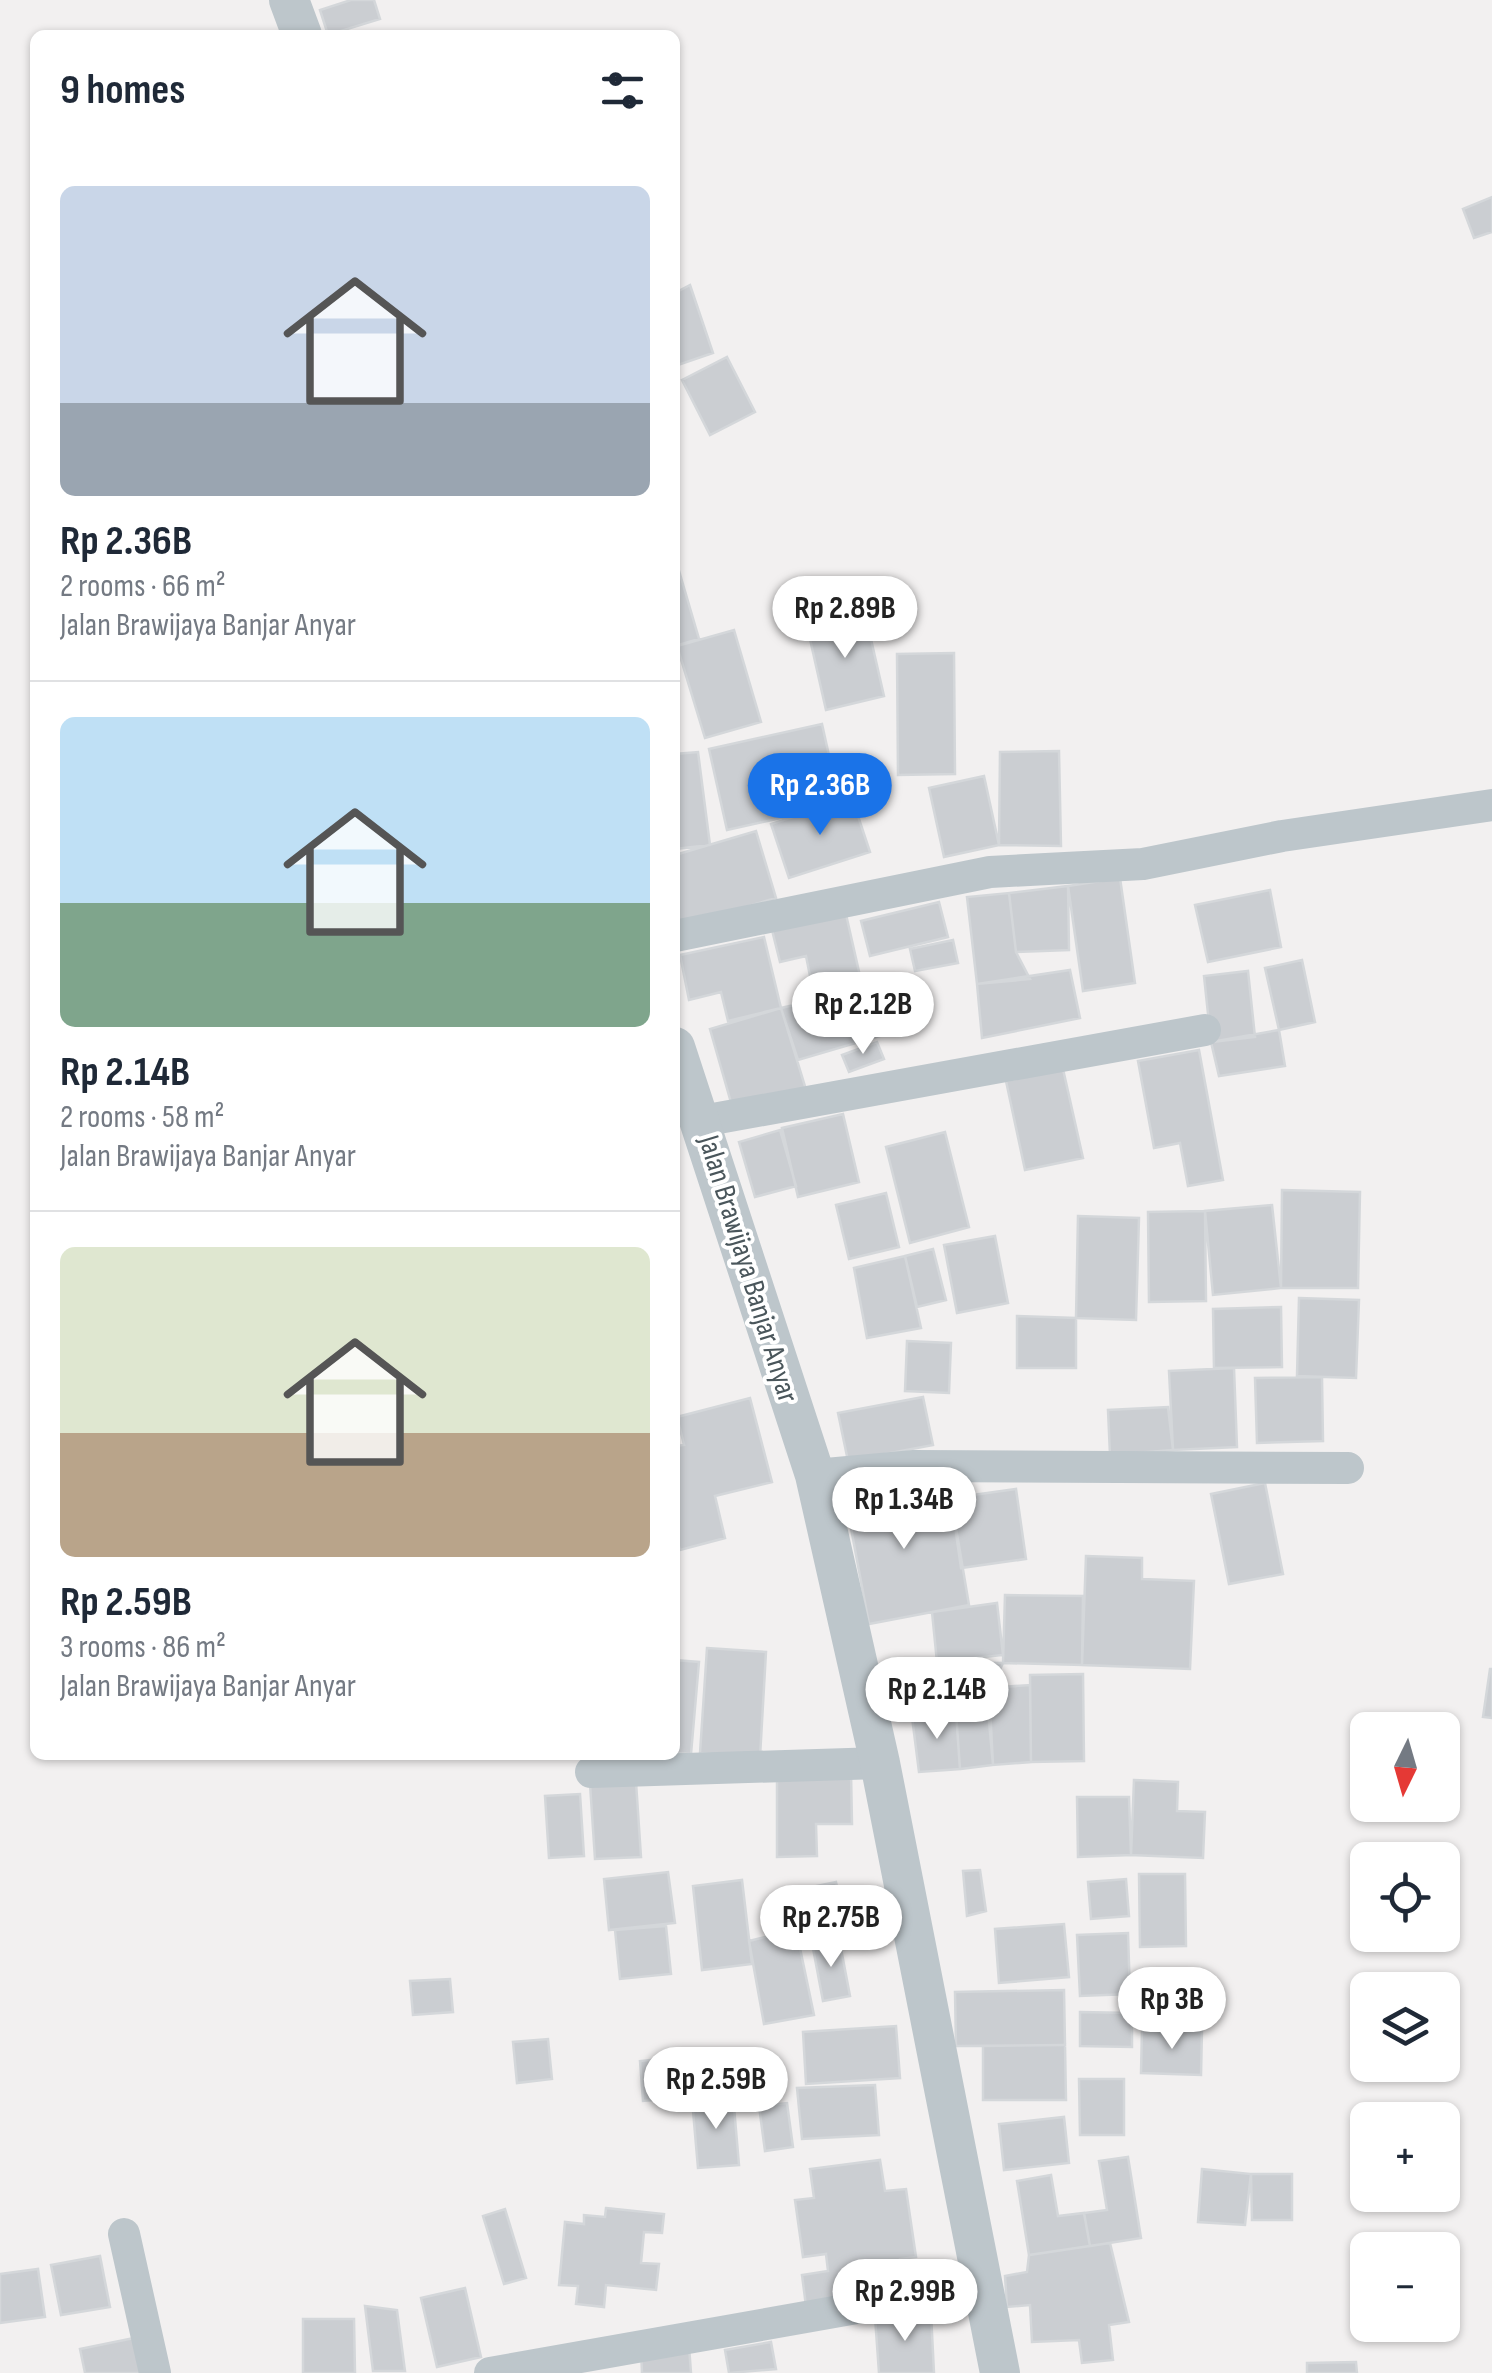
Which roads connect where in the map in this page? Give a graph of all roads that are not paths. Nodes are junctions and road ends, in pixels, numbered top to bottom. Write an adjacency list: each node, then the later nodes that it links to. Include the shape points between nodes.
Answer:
1 (289, 0): 2 (street)
2 (300, 30)
3 (1492, 805): 4 (street, via 1143,864 990,872)
4 (680, 935)
5 (1205, 1030): 7 (street)
6 (680, 1061): 7 (street, Jalan Brawijaya Banjar Anyar)
7 (702, 1121): 9 (street, Jalan Brawijaya Banjar Anyar)
8 (1348, 1468): 9 (street, via 914,1466)
9 (815, 1475): 10 (street, Jalan Brawijaya Banjar Anyar)
10 (880, 1763): 11 (street); 13 (street, Jalan Brawijaya Banjar Anyar)
11 (591, 1772)
12 (124, 2234): 14 (street)
13 (981, 2286): 15 (street); 16 (street, Jalan Brawijaya Banjar Anyar)
14 (155, 2373)
15 (490, 2373)
16 (1000, 2373)

